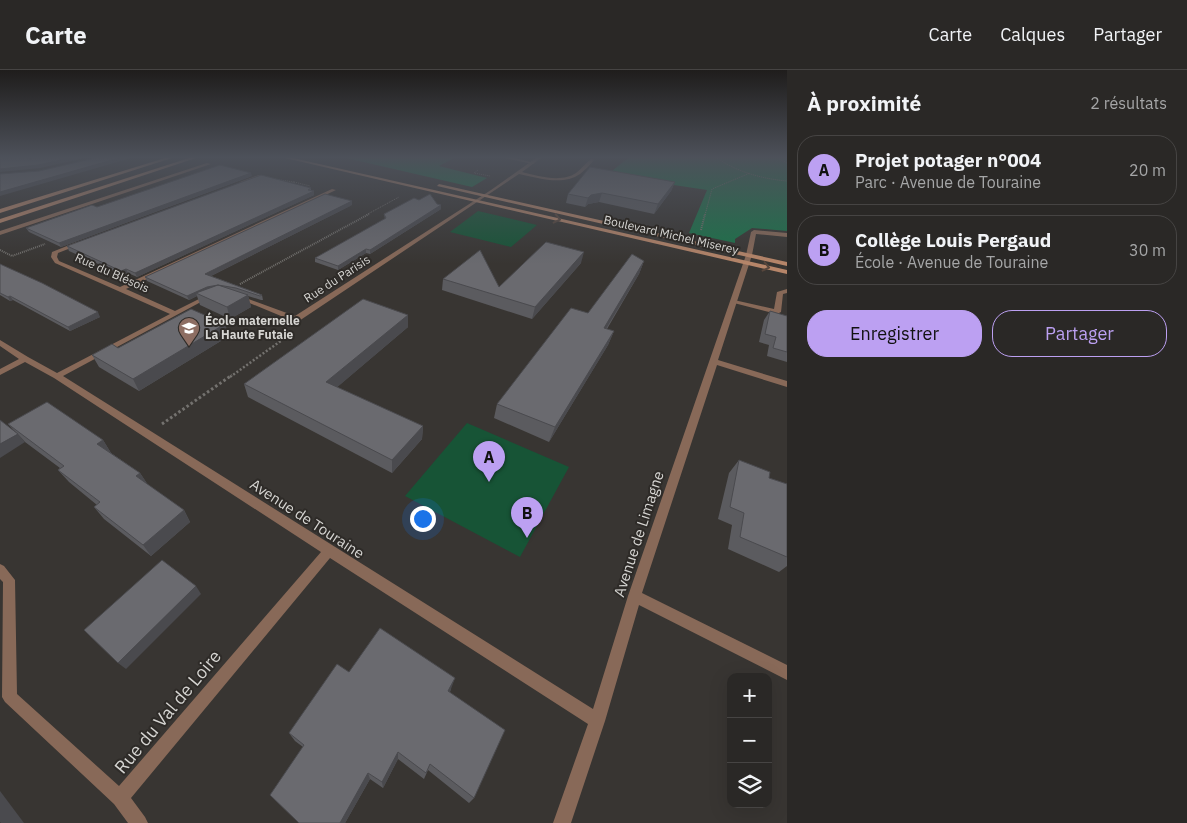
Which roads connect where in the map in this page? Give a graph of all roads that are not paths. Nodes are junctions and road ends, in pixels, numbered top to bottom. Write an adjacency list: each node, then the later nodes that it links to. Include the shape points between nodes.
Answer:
1 (57, 193): 10 (street)
2 (86, 193): 11 (street)
3 (120, 193): 12 (street)
4 (327, 193): 18 (street)
5 (441, 193): 9 (street, Boulevard Michel Miserey)
6 (477, 193): 8 (street, Boulevard Michel Miserey)
7 (489, 193): 8 (street, Rue du Parisis)
8 (486, 195): 9 (street, Rue du Parisis); 15 (street, Boulevard Michel Miserey)
9 (476, 201): 15 (street, Boulevard Michel Miserey, one-way to 15); 21 (street, Rue du Parisis, via 296,319 233,295 218,294)
10 (0, 211)
11 (0, 221)
12 (0, 233)
13 (787, 235): 15 (street, Avenue de Limagne, via 754,232)
14 (83, 242): 18 (street, Rue du Blésois, via 56,252 57,262)
15 (748, 259): 16 (street, Boulevard Michel Miserey); 17 (street, Boulevard Michel Miserey, one-way to 17); 20 (street, Avenue de Limagne)
16 (787, 264)
17 (787, 272)
18 (121, 288): 21 (street, Rue du Blésois)
19 (787, 291): 20 (street, via 780,292 777,312)
20 (734, 302): 24 (street, Avenue de Limagne)
21 (174, 313): 26 (street)
22 (0, 342): 23 (street, Avenue de Touraine)
23 (25, 359): 25 (street); 26 (street, Avenue de Touraine)
24 (714, 361): 27 (street); 30 (street, Avenue de Limagne)
25 (0, 372)
26 (57, 376): 28 (street, Avenue de Touraine)
27 (787, 384)
28 (329, 551): 32 (street, Avenue de Touraine); 33 (street, Rue du Val de Loire)
29 (0, 570): 33 (street, Rue du Val de Loire, via 9,580 10,697)
30 (635, 596): 31 (street); 32 (street, Avenue de Limagne)
31 (787, 673)
32 (597, 721): 35 (street, Avenue de Limagne)
33 (120, 798): 34 (street)
34 (139, 823)
35 (562, 823)

